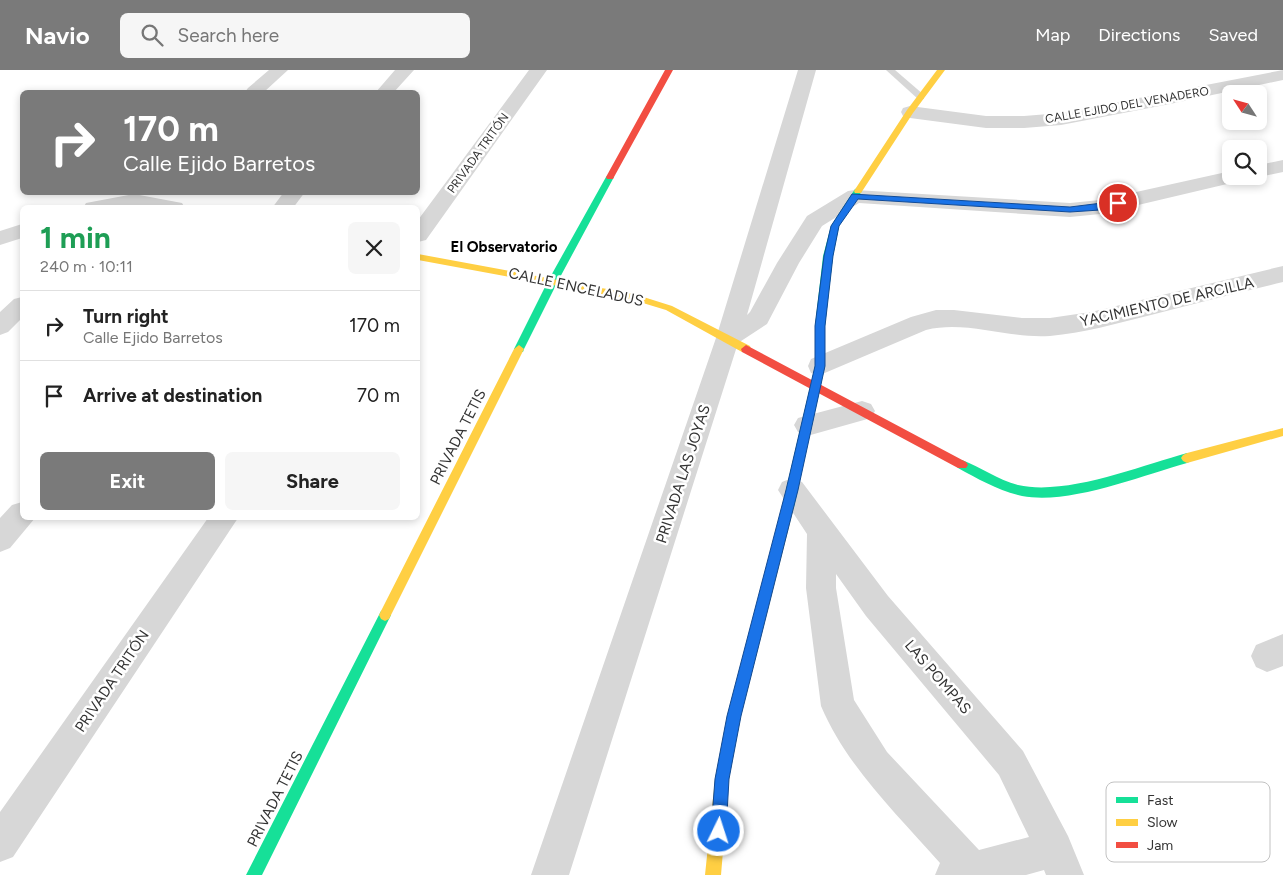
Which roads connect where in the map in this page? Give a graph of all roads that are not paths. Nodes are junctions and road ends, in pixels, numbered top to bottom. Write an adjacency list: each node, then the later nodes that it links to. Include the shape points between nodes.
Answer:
1 (279, 70): 9 (street)
2 (405, 70): 10 (street)
3 (538, 70): 23 (street, PRIVADA TRITÓN)
4 (668, 70): 27 (street, PRIVADA TETIS)
5 (807, 70): 30 (street, PRIVADA LAS JOYAS)
6 (890, 70): 11 (lane)
7 (941, 70): 11 (street)
8 (1283, 75): 12 (street, CALLE EJIDO DEL VENADERO, via 1061,119 986,122)
9 (256, 90)
10 (387, 90)
11 (921, 97): 12 (street)
12 (910, 112): 17 (street)
13 (1283, 166): 14 (street)
14 (1267, 169)
15 (1222, 179): 17 (street, via 1100,207 1070,210)
16 (293, 195): 21 (street)
17 (855, 196): 30 (street, via 814,221 759,318); 31 (street, via 835,226 828,256)
18 (135, 200): 19 (street); 20 (street)
19 (109, 205)
20 (160, 205)
21 (285, 205)
22 (20, 232): 24 (street)
23 (420, 232)
24 (0, 238)
25 (420, 257): 27 (street, CALLE ENCELADUS)
26 (1283, 274): 31 (street, YACIMIENTO DE ARCILLA, via 1091,322 1022,327 954,318 936,319 919,323)
27 (553, 281): 30 (street, CALLE ENCELADUS, via 634,297 669,308); 43 (street, PRIVADA TETIS)
28 (20, 307): 29 (street)
29 (0, 326)
30 (728, 338): 31 (street, CALLE ENCELADUS); 44 (street, PRIVADA LAS JOYAS)
31 (818, 376): 32 (street, CALLE ENCELADUS); 33 (street)
32 (862, 410): 33 (street); 34 (street, CALLE ENCELADUS, via 1009,488 1030,492 1087,485)
33 (807, 425): 35 (street)
34 (1283, 432)
35 (792, 490): 38 (street, LAS POMPAS); 45 (street, via 734,716 722,779)
36 (20, 516): 39 (street)
37 (223, 520): 40 (street, PRIVADA TRITÓN)
38 (822, 531): 41 (street, LAS POMPAS, via 877,606 1011,763); 42 (street, via 821,588 838,706 876,764)
39 (0, 538)
40 (0, 844)
41 (1060, 862): 42 (street)
42 (962, 872)
43 (254, 875)
44 (550, 875)
45 (714, 875)

